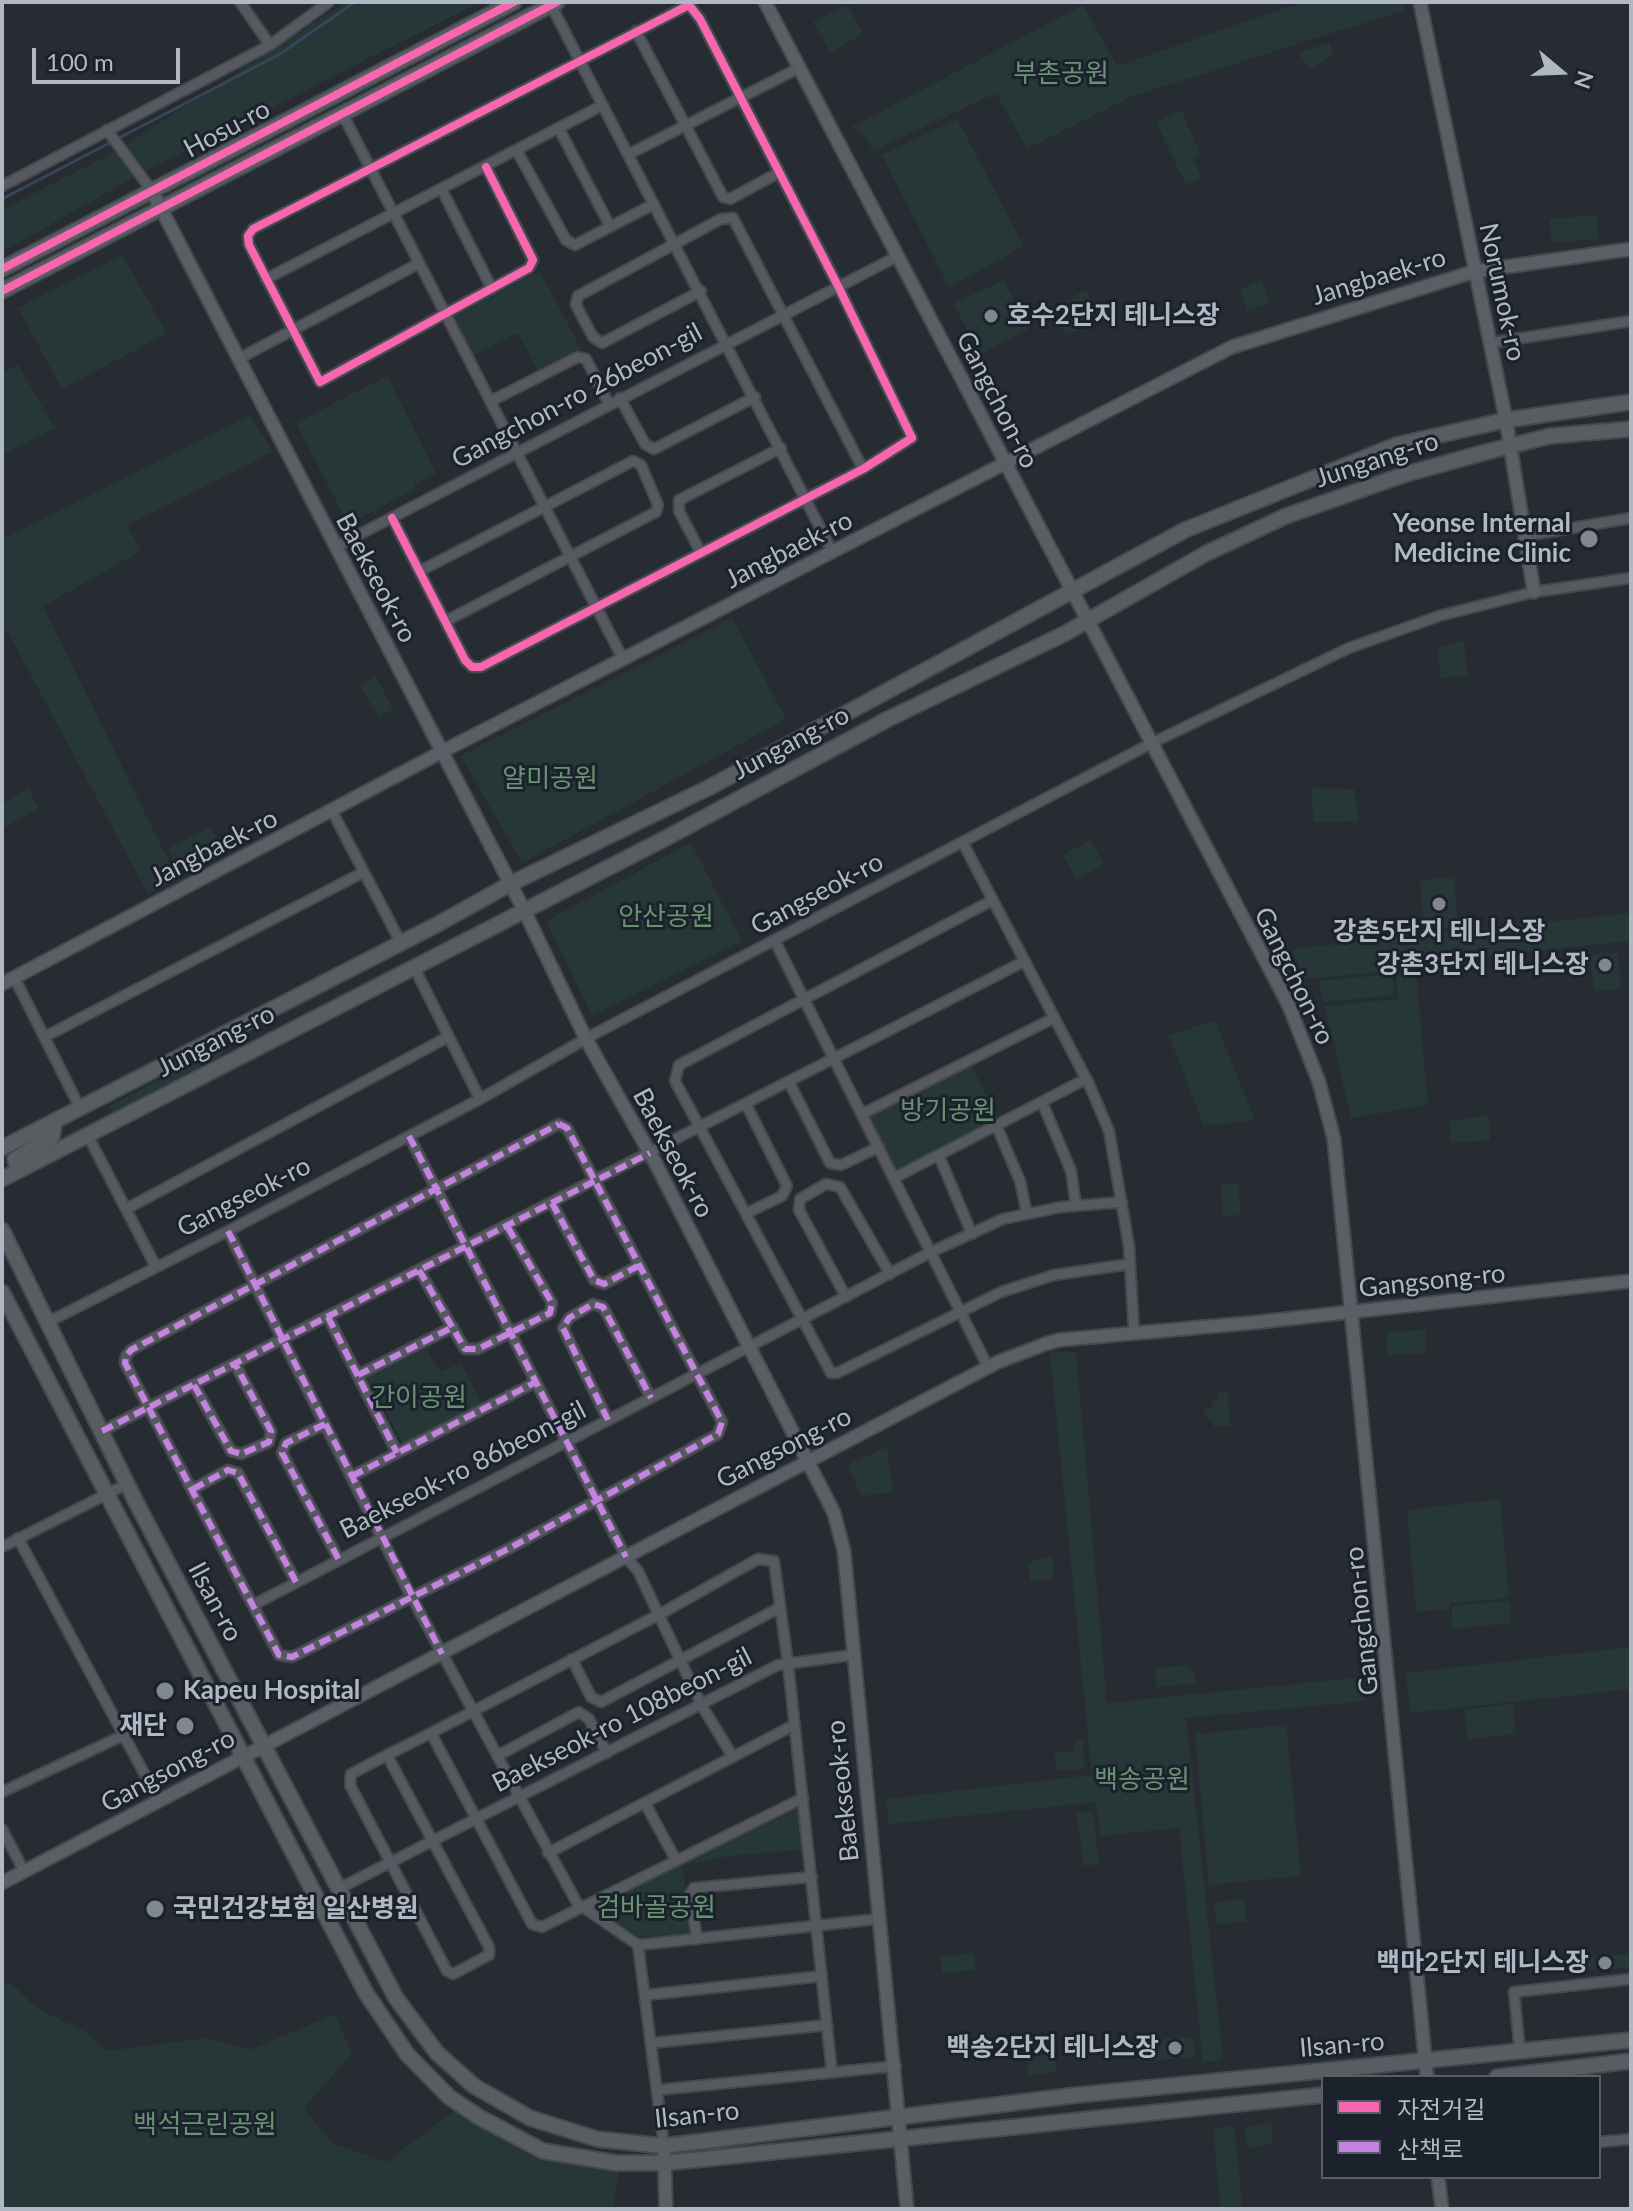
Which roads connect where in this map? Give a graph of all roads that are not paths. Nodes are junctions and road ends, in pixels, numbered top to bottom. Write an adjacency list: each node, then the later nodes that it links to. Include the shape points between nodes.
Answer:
1 (240, 2): 8 (street)
2 (329, 2): 8 (street)
3 (514, 2): 24 (main road, Hosu-ro)
4 (765, 2): 10 (main road, Gangchon-ro)
5 (1420, 2): 34 (main road, Norumok-ro)
6 (554, 4): 9 (street); 13 (main road, Hosu-ro)
7 (636, 31): 9 (street); 11 (street, via 689,5); 14 (street)
8 (270, 45): 16 (street)
9 (580, 60): 12 (street); 20 (street)
10 (799, 68): 11 (street); 31 (main road, Gangchon-ro)
11 (739, 99): 14 (street); 21 (street)
12 (603, 105): 15 (street); 18 (street)
13 (342, 113): 20 (street); 26 (main road, Hosu-ro)
14 (686, 125): 18 (street); 21 (street, via 723,197 730,199)
15 (559, 129): 17 (street); 28 (street)
16 (110, 133): 22 (street); 24 (street)
17 (517, 151): 19 (street); 28 (street, via 566,240 575,245)
18 (629, 154): 25 (street)
19 (486, 167): 23 (street); 37 (street, via 533,260 529,268)
20 (369, 168): 27 (street); 35 (street, via 253,229 248,236)
21 (780, 176): 36 (street)
22 (2, 186)
23 (442, 190): 27 (street); 37 (street)
24 (152, 191): 26 (main road, Baekseok-ro); 33 (main road, Hosu-ro)
25 (654, 204): 28 (street); 29 (street)
26 (161, 208): 38 (main road, Hosu-ro); 46 (main road, Baekseok-ro)
27 (393, 216): 32 (street); 35 (street)
28 (610, 226)
29 (676, 243): 39 (street); 39 (street, via 578,296 576,305 593,337 602,343); 41 (street, via 733,218)
30 (1631, 249): 34 (main road, Jangbaek-ro)
31 (898, 256): 36 (street, Gangchon-ro 26beon-gil); 57 (main road, Gangchon-ro)
32 (418, 264): 40 (street); 43 (street)
33 (2, 269)
34 (1476, 271): 45 (main road, Norumok-ro); 57 (main road, Jangbaek-ro, via 1232,347)
35 (266, 279): 43 (street)
36 (838, 286): 41 (street, Gangchon-ro 26beon-gil); 58 (street, via 912,438)
37 (492, 289): 40 (street)
38 (2, 291)
39 (701, 291): 44 (street)
40 (444, 314): 43 (street, via 320,382); 49 (street)
41 (783, 314): 44 (street, Gangchon-ro 26beon-gil); 58 (street)
42 (1631, 321): 45 (street)
43 (293, 330): 46 (street)
44 (727, 343): 47 (street); 48 (street, Gangchon-ro 26beon-gil)
45 (1490, 343): 52 (main road, Norumok-ro)
46 (238, 359): 64 (main road, Baekseok-ro)
47 (755, 397): 48 (street, via 654,449 645,444); 55 (street)
48 (620, 398): 51 (street, Gangchon-ro 26beon-gil)
49 (491, 401): 51 (street, via 578,357 586,359); 56 (street)
50 (1631, 402): 52 (main road, Jungang-ro)
51 (609, 404): 56 (street, Gangchon-ro 26beon-gil)
52 (1506, 420): 54 (main road, Norumok-ro); 70 (main road, Jungang-ro, via 1396,445 1185,530)
53 (1631, 429): 54 (main road, Jungang-ro, via 1550,436)
54 (1511, 446): 63 (main road, Norumok-ro); 74 (main road, Jungang-ro, via 1406,474 1286,516 1205,554)
55 (781, 448): 59 (street); 65 (street, via 679,500 679,511)
56 (518, 452): 60 (street); 61 (street, Gangchon-ro 26beon-gil)
57 (1004, 464): 66 (main road, Jangbaek-ro); 70 (main road, Gangchon-ro)
58 (863, 469): 59 (street)
59 (807, 499): 65 (street); 66 (street)
60 (546, 506): 67 (street); 67 (street, via 633,461 641,465 658,505 656,512); 68 (street)
61 (392, 518): 64 (street, Gangchon-ro 26beon-gil); 68 (street)
62 (1631, 518): 63 (street)
63 (1525, 536): 71 (main road, Norumok-ro)
64 (335, 547): 77 (main road, Baekseok-ro)
65 (701, 553): 72 (street)
66 (833, 553): 75 (main road, Jangbaek-ro)
67 (571, 556): 72 (street); 73 (street)
68 (420, 571): 73 (street)
69 (1631, 578): 71 (street, Gangseok-ro)
70 (1072, 589): 74 (main road, Gangchon-ro); 81 (main road, Jungang-ro, via 708,788)
71 (1534, 592): 76 (street, Gangseok-ro, via 1439,616 1349,648)
72 (597, 608): 73 (street, via 481,667 472,667); 75 (street)
73 (446, 621)
74 (1089, 621): 76 (main road, Gangchon-ro); 83 (main road, Jungang-ro, via 888,719)
75 (623, 659): 77 (main road, Jangbaek-ro)
76 (1152, 743): 79 (street, Gangseok-ro); 139 (main road, Gangchon-ro, via 1289,1006 1319,1082 1334,1139)
77 (442, 751): 78 (main road, Jangbaek-ro); 81 (main road, Baekseok-ro)
78 (332, 811): 80 (street); 88 (main road, Jangbaek-ro)
79 (963, 843): 82 (street); 84 (street, Gangseok-ro)
80 (362, 873): 85 (street); 92 (street)
81 (510, 884): 83 (main road, Baekseok-ro); 85 (main road, Jungang-ro)
82 (993, 900): 86 (street); 90 (street)
83 (524, 910): 87 (main road, Jungang-ro); 94 (main road, Baekseok-ro)
84 (775, 941): 90 (street); 94 (street, Gangseok-ro)
85 (401, 943): 101 (main road, Jungang-ro)
86 (1025, 961): 91 (street); 95 (street)
87 (414, 967): 93 (street); 106 (main road, Jungang-ro)
88 (14, 977): 89 (main road, Jangbaek-ro); 92 (street)
89 (2, 984)
90 (803, 1000): 95 (street); 105 (street, via 679,1065 675,1081)
91 (1054, 1018): 96 (street); 102 (street)
92 (46, 1036): 101 (street)
93 (448, 1037): 98 (street); 120 (street)
94 (586, 1039): 98 (street, Gangseok-ro); 110 (main road, Baekseok-ro)
95 (833, 1059): 97 (street); 102 (street)
96 (1086, 1079): 99 (street); 117 (street, via 1109,1131)
97 (789, 1082): 100 (street); 108 (street, via 830,1163 841,1165)
98 (480, 1099): 107 (street, Gangseok-ro)
99 (1042, 1102): 104 (street); 119 (street, via 1071,1171)
100 (746, 1104): 105 (street); 122 (street, via 787,1186 782,1196)
101 (81, 1110): 103 (main road, Jungang-ro)
102 (862, 1114): 108 (street)
103 (55, 1122): 109 (main road, Jungang-ro); 112 (main road, via 52,1137 15,1159)
104 (997, 1127): 111 (street); 121 (street, via 1020,1181)
105 (700, 1128): 110 (street); 122 (street)
106 (87, 1134): 112 (main road, Jungang-ro); 120 (street)
107 (409, 1136): 116 (street); 125 (street, Gangseok-ro)
108 (879, 1147): 113 (street)
109 (2, 1148)
110 (650, 1153): 115 (street); 147 (main road, Baekseok-ro)
111 (939, 1156): 113 (street); 126 (street)
112 (18, 1170): 114 (main road, Jungang-ro)
113 (894, 1178): 128 (street)
114 (2, 1179)
115 (596, 1181): 116 (street, via 559,1124); 118 (street); 131 (street)
116 (438, 1191): 127 (street); 135 (street)
117 (1122, 1202): 119 (street, Baekseok-ro 86beon-gil); 129 (street)
118 (552, 1203): 123 (street); 131 (street, via 594,1280 604,1284)
119 (1076, 1206): 121 (street, Baekseok-ro 86beon-gil)
120 (126, 1209): 130 (street)
121 (1027, 1214): 126 (street, Baekseok-ro 86beon-gil)
122 (748, 1215): 142 (street)
123 (507, 1226): 127 (street); 144 (street, via 552,1303 550,1313)
124 (2, 1230): 141 (main road, Ilsan-ro)
125 (228, 1231): 130 (street, Gangseok-ro); 135 (street)
126 (972, 1234): 128 (street, Baekseok-ro 86beon-gil)
127 (466, 1246): 132 (street); 144 (street)
128 (931, 1252): 133 (street, Baekseok-ro 86beon-gil); 138 (street)
129 (1130, 1264): 138 (street, via 1054,1275); 145 (street)
130 (156, 1267): 141 (street, Gangseok-ro)
131 (639, 1267): 151 (street)
132 (419, 1270): 140 (street); 143 (street)
133 (890, 1274): 137 (street, Baekseok-ro 86beon-gil); 137 (street, via 840,1187 826,1184 800,1199 799,1210)
134 (1631, 1281): 139 (main road, Gangsong-ro)
135 (255, 1285): 146 (street); 155 (street, via 131,1350 125,1363)
136 (2, 1292): 165 (main road, Ilsan-ro)
137 (846, 1297): 142 (street, Baekseok-ro 86beon-gil)
138 (961, 1312): 142 (street, via 837,1373 826,1370); 149 (street)
139 (1349, 1312): 145 (main road, Gangsong-ro); 222 (main road, Gangchon-ro)
140 (328, 1317): 146 (street); 150 (street)
141 (50, 1321): 158 (main road, Ilsan-ro)
142 (800, 1321): 147 (street, Baekseok-ro 86beon-gil)
143 (453, 1327): 144 (street, via 465,1349 478,1349); 150 (street)
144 (510, 1332): 152 (street)
145 (1134, 1333): 149 (main road, Gangsong-ro, via 1059,1340)
146 (282, 1340): 148 (street); 157 (street)
147 (751, 1346): 151 (street, Baekseok-ro 86beon-gil); 161 (main road, Baekseok-ro)
148 (235, 1364): 153 (street); 153 (street, via 271,1431 269,1442 241,1454 231,1451)
149 (988, 1367): 161 (main road, Gangsong-ro)
150 (358, 1375): 160 (street)
151 (695, 1375): 154 (street, Baekseok-ro 86beon-gil); 166 (street, via 722,1422 718,1434)
152 (536, 1382): 159 (street); 160 (street)
153 (194, 1385): 155 (street)
154 (651, 1398): 156 (street, Baekseok-ro 86beon-gil); 156 (street, Baekseok-ro 86beon-gil, via 603,1307 593,1304 569,1318 563,1328)
155 (150, 1407): 158 (street); 164 (street)
156 (608, 1420): 159 (street, Baekseok-ro 86beon-gil)
157 (325, 1424): 162 (street); 171 (street, Baekseok-ro 86beon-gil, via 286,1443 282,1453)
158 (102, 1431): 163 (main road, Ilsan-ro)
159 (566, 1442): 166 (street); 167 (street, Baekseok-ro 86beon-gil)
160 (397, 1453): 162 (street)
161 (810, 1460): 170 (main road, Gangsong-ro); 178 (main road, Baekseok-ro, via 844,1551)
162 (352, 1476): 167 (street)
163 (127, 1484): 165 (street); 187 (main road, Ilsan-ro)
164 (191, 1486): 172 (street, via 228,1470 238,1473); 174 (street)
165 (106, 1494): 168 (street); 191 (main road, Ilsan-ro)
166 (596, 1499): 170 (street); 173 (street)
167 (383, 1537): 171 (street, Baekseok-ro 86beon-gil); 173 (street)
168 (18, 1538): 169 (street); 186 (street)
169 (2, 1547)
170 (626, 1557): 176 (street); 177 (main road, Gangsong-ro)
171 (339, 1560): 172 (street, Baekseok-ro 86beon-gil)
172 (296, 1582): 174 (street, Baekseok-ro 86beon-gil)
173 (411, 1596): 174 (street, via 292,1657 279,1655); 177 (street)
174 (253, 1605)
175 (779, 1608): 176 (street, Baekseok-ro 108beon-gil, via 777,1566 758,1559); 180 (street); 181 (street, Baekseok-ro 108beon-gil)
176 (660, 1614): 179 (street); 180 (street)
177 (442, 1654): 183 (street); 187 (main road, Gangsong-ro)
178 (852, 1655): 181 (street, Baekseok-ro 108beon-gil); 209 (main road, Baekseok-ro)
179 (569, 1661): 180 (street, via 591,1697 601,1702); 183 (street)
180 (682, 1661): 182 (street)
181 (788, 1664): 182 (street, Baekseok-ro 108beon-gil); 184 (street, Baekseok-ro 108beon-gil)
182 (702, 1706): 188 (street, Baekseok-ro 108beon-gil); 192 (street)
183 (473, 1711): 185 (street); 190 (street)
184 (794, 1725): 192 (street); 195 (street, Baekseok-ro 108beon-gil)
185 (431, 1733): 189 (street); 198 (street, Baekseok-ro 108beon-gil)
186 (124, 1735): 193 (street); 196 (street)
187 (263, 1746): 191 (main road, Gangsong-ro); 207 (main road, Ilsan-ro)
188 (607, 1753): 190 (street, via 589,1719 579,1712); 194 (street, Baekseok-ro 108beon-gil)
189 (387, 1755): 200 (street); 203 (street, via 349,1778)
190 (497, 1756): 194 (street)
191 (242, 1757): 196 (main road, Gangsong-ro); 234 (main road, Ilsan-ro, via 386,2027 449,2097 543,2151 616,2163)
192 (733, 1757): 197 (street)
193 (2, 1792)
194 (519, 1798): 198 (street, Baekseok-ro 108beon-gil); 201 (street)
195 (803, 1798): 202 (street); 205 (street, Baekseok-ro 108beon-gil)
196 (159, 1801): 204 (main road, Gangsong-ro)
197 (644, 1806): 201 (street); 202 (street)
198 (477, 1819): 200 (street, Baekseok-ro 108beon-gil); 208 (street, Baekseok-ro 108beon-gil, via 532,1924 542,1927)
199 (2, 1829): 204 (street)
200 (432, 1843): 203 (street, Baekseok-ro 108beon-gil); 203 (street, via 489,1947 489,1955 453,1974)
201 (548, 1853): 208 (street)
202 (676, 1860): 208 (street)
203 (393, 1862): 207 (street, Baekseok-ro 108beon-gil)
204 (24, 1871): 206 (main road, Gangsong-ro)
205 (812, 1877): 210 (street, Baekseok-ro 108beon-gil); 211 (street, via 694,1888 690,1894)
206 (2, 1883)
207 (338, 1889): 233 (main road, Ilsan-ro, via 407,2015 437,2053 474,2086 565,2132)
208 (581, 1906): 212 (street)
209 (878, 1919): 210 (street); 221 (main road, Baekseok-ro)
210 (817, 1926): 211 (street); 213 (street, Baekseok-ro 108beon-gil)
211 (697, 1939): 212 (street)
212 (638, 1945): 215 (street)
213 (822, 1976): 215 (street); 216 (street, Baekseok-ro 108beon-gil)
214 (1631, 1979): 219 (street, via 1514,1992)
215 (646, 1995): 218 (street)
216 (827, 2025): 218 (street); 223 (street, Baekseok-ro 108beon-gil)
217 (1631, 2040): 219 (main road, Ilsan-ro)
218 (652, 2043): 227 (street)
219 (1520, 2052): 222 (main road, Ilsan-ro)
220 (1631, 2061): 225 (main road)
221 (896, 2066): 223 (street); 229 (main road, Baekseok-ro)
222 (1426, 2069): 224 (main road, Ilsan-ro)
223 (832, 2073): 227 (street)
224 (1358, 2075)
225 (1523, 2075)
226 (1321, 2078): 229 (main road, Ilsan-ro)
227 (657, 2090): 233 (street)
228 (1321, 2095): 231 (main road, Ilsan-ro)
229 (901, 2115): 231 (main road, Baekseok-ro); 233 (main road, Ilsan-ro)
230 (1631, 2139): 232 (street)
231 (903, 2140): 234 (main road, Ilsan-ro); 237 (main road, Baekseok-ro)
232 (1601, 2142)
233 (664, 2146): 234 (main road)
234 (665, 2163): 236 (main road)
235 (1438, 2179): 238 (main road)
236 (666, 2209)
237 (907, 2209)
238 (1442, 2209)

